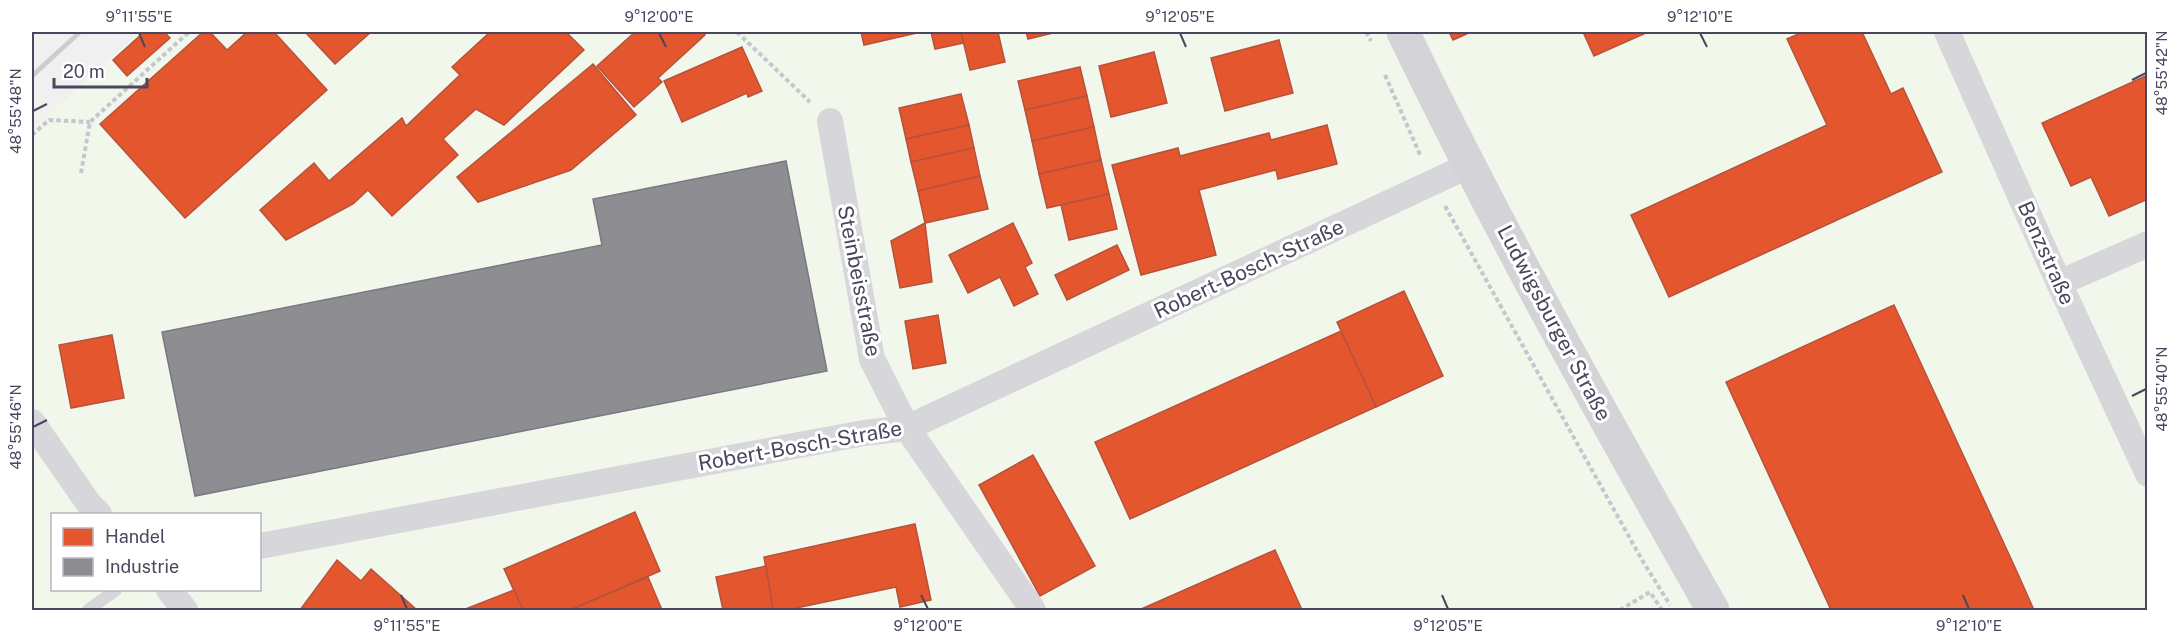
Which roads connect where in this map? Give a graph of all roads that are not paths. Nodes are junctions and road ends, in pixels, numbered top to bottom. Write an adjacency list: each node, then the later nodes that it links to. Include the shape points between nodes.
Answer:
1 (1403, 32): 4 (main road, Ludwigsburger Straße)
2 (1947, 32): 6 (street, Benzstraße)
3 (830, 121): 8 (street, Steinbeisstraße, via 872,359)
4 (1470, 165): 8 (street, Robert-Bosch-Straße); 17 (main road, Ludwigsburger Straße, via 1629,464)
5 (2148, 243): 6 (street)
6 (2059, 283): 9 (street, Benzstraße)
7 (32, 422): 10 (street)
8 (907, 428): 11 (street, Robert-Bosch-Straße); 16 (street, Steinbeisstraße)
9 (2148, 474)
10 (98, 513)
11 (261, 546)
12 (115, 591): 14 (lane)
13 (170, 591): 15 (street)
14 (88, 610)
15 (185, 610)
16 (1033, 610)
17 (1713, 610)

